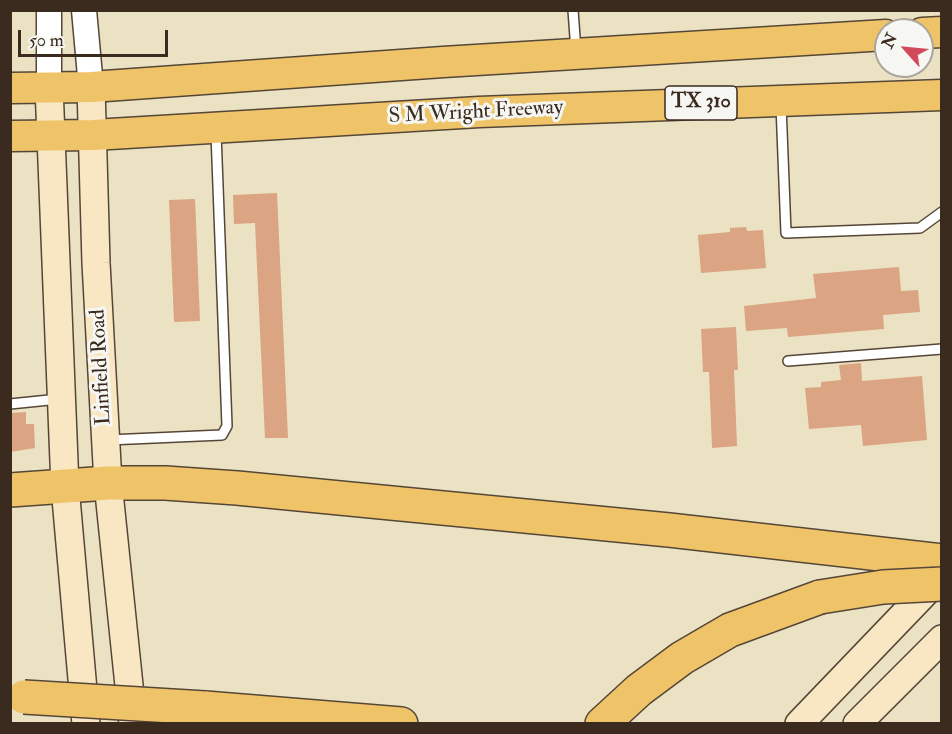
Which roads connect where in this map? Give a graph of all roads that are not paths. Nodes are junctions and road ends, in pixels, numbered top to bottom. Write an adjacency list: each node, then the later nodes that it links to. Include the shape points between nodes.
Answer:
1 (49, 10): 6 (street, Linfield Road)
2 (84, 10): 7 (street, Linfield Road)
3 (573, 10): 5 (lane)
4 (874, 36): 5 (main road)
5 (576, 54): 7 (main road)
6 (49, 87): 7 (main road); 8 (main road); 14 (main road, Linfield Road)
7 (91, 87): 12 (main road, Linfield Road)
8 (10, 88)
9 (942, 95): 10 (main road, S M Wright Freeway / TX 310)
10 (781, 100): 11 (main road, S M Wright Freeway / TX 310); 15 (lane, via 786,233 920,228)
11 (216, 127): 12 (main road, S M Wright Freeway / TX 310); 20 (lane, via 227,426 222,435)
12 (93, 135): 14 (main road, S M Wright Freeway / TX 310); 20 (main road, Linfield Road)
13 (10, 136): 14 (main road, S M Wright Freeway / TX 310)
14 (51, 136): 18 (main road, Linfield Road)
15 (942, 212)
16 (942, 349): 17 (lane)
17 (788, 361)
18 (61, 399): 19 (lane); 22 (main road, Linfield Road)
19 (10, 404)
20 (106, 440): 21 (main road, Linfield Road)
21 (108, 483): 22 (highway); 24 (highway, via 237,488 658,528); 30 (main road, Linfield Road)
22 (65, 487): 23 (highway); 29 (main road, Linfield Road)
23 (10, 490)
24 (942, 561)
25 (942, 575): 33 (main road)
26 (942, 584): 32 (highway, bridge, via 883,587 820,597 730,630 674,664)
27 (942, 639): 34 (main road)
28 (17, 696): 31 (highway, bridge)
29 (86, 723)
30 (133, 723)
31 (401, 723)
32 (602, 723)
33 (800, 723)
34 (857, 723)

